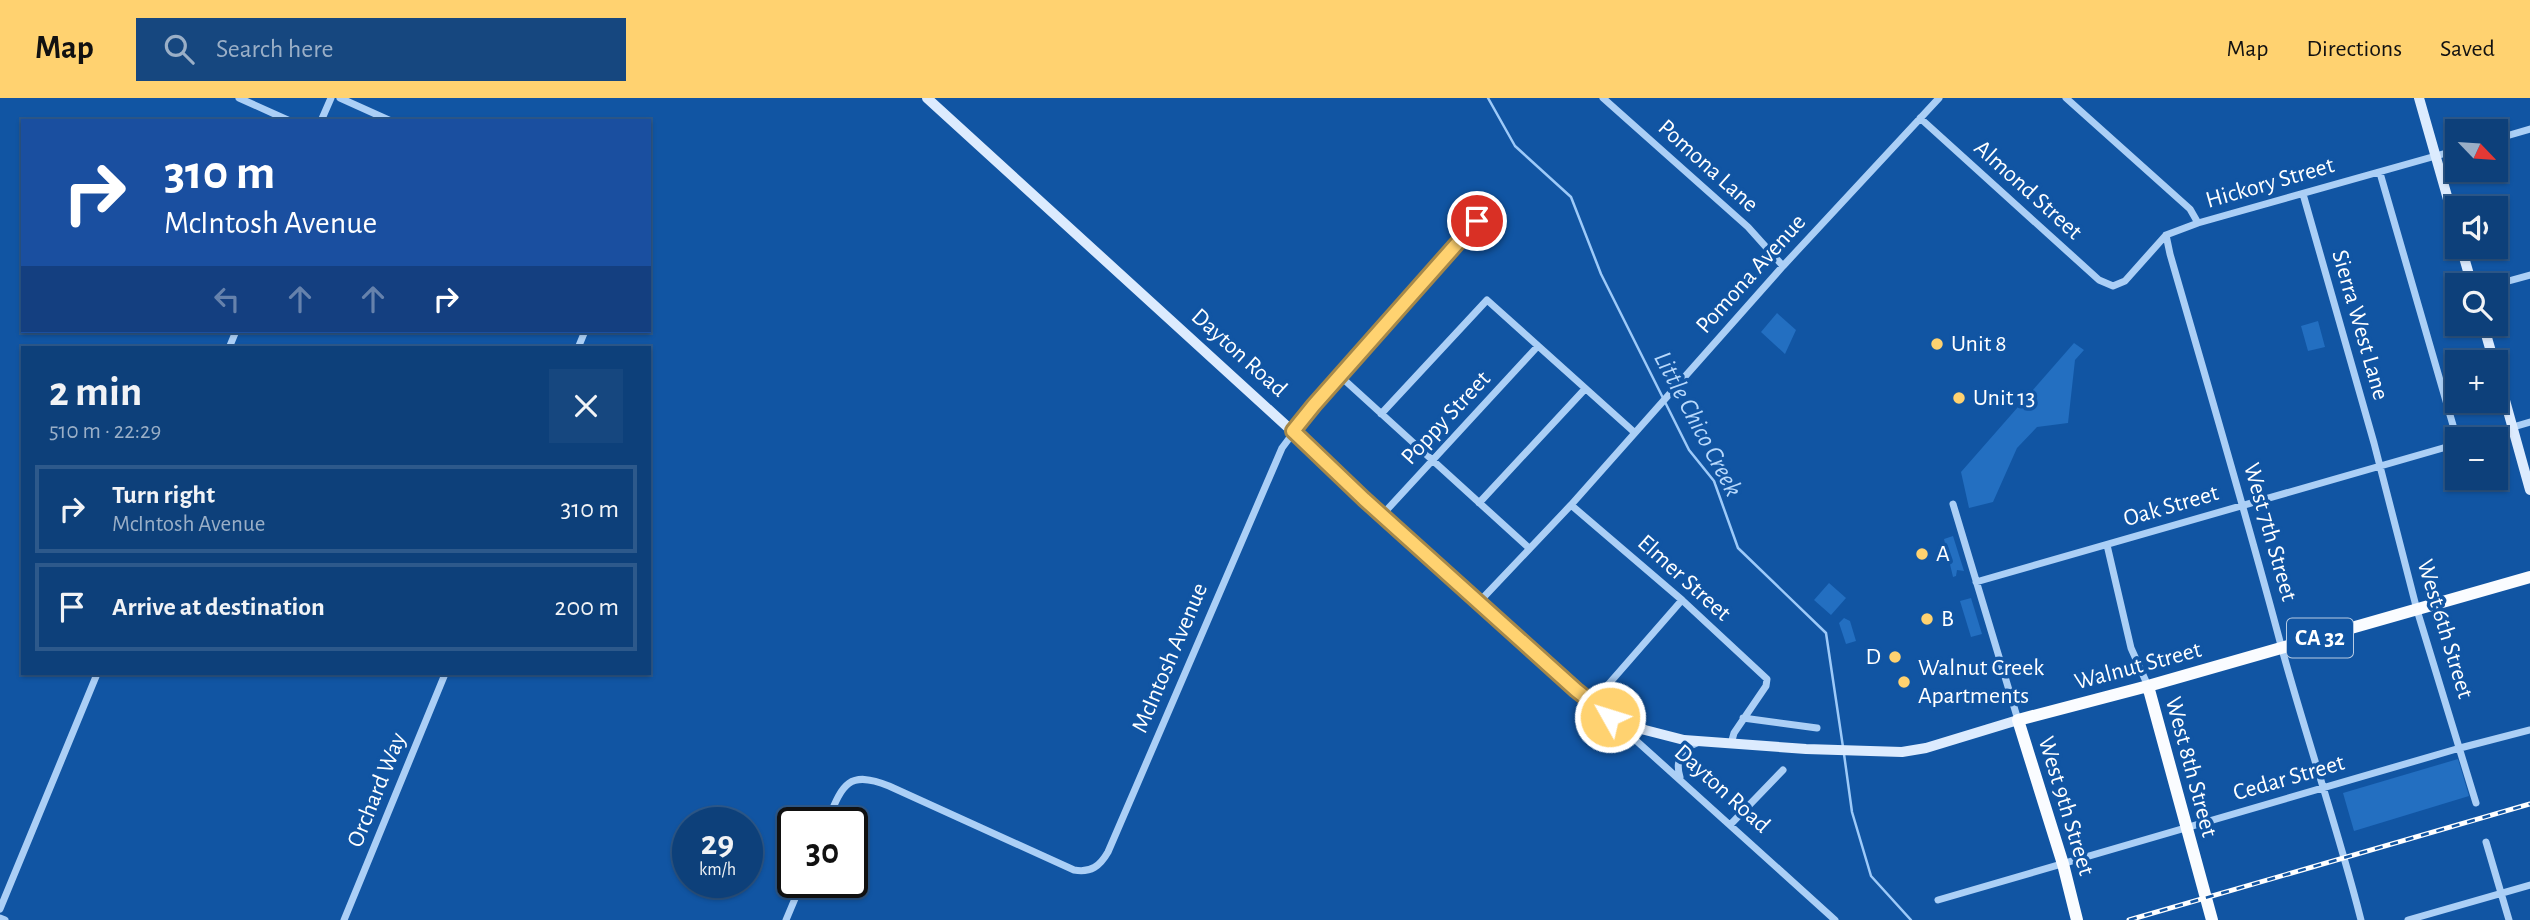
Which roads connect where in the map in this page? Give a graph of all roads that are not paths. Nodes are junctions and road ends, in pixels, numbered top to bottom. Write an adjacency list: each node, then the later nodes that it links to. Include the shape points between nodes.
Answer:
1 (239, 98): 10 (street)
2 (331, 98): 11 (street)
3 (341, 98): 12 (street)
4 (927, 98): 36 (street, Dayton Road)
5 (1603, 98): 23 (street, Pomona Lane, via 1748,226)
6 (1939, 98): 9 (street, Pomona Avenue)
7 (2066, 98): 21 (street, via 2188,206)
8 (2419, 98): 16 (street)
9 (1920, 118): 23 (street, Pomona Avenue); 26 (street, Almond Street, via 2099,280)
10 (285, 119)
11 (322, 119)
12 (387, 119)
13 (2530, 129): 14 (street)
14 (2508, 135)
15 (2445, 154): 16 (street, Hickory Street)
16 (2436, 157): 17 (street, Hickory Street); 19 (street)
17 (2380, 173): 18 (street, Hickory Street); 33 (street)
18 (2303, 194): 21 (street, Hickory Street); 40 (street, Sierra West Lane)
19 (2447, 196)
20 (1477, 221): 28 (street, McIntosh Avenue)
21 (2198, 223): 22 (street, Hickory Street)
22 (2166, 235): 26 (street, Hickory Street, via 2125,281); 45 (street, West 7th Street)
23 (1783, 266): 37 (street, Pomona Avenue)
24 (2530, 275): 25 (street)
25 (2508, 281)
26 (2112, 286)
27 (1537, 347): 29 (street); 31 (street, via 1487,300); 39 (street, Poppy Street)
28 (1340, 376): 31 (street); 36 (street, McIntosh Avenue)
29 (1585, 389): 37 (street); 42 (street)
30 (2508, 412): 34 (street)
31 (1381, 414): 39 (street)
32 (2530, 422): 34 (street)
33 (2453, 427)
34 (2512, 427): 35 (street); 41 (street)
35 (2508, 428)
36 (1293, 431): 46 (street, Dayton Road); 70 (street, McIntosh Avenue, via 1273,464 1108,852 1096,867 1074,870 866,778 842,789)
37 (1634, 432): 44 (street, Pomona Avenue)
38 (2445, 445): 40 (street, Oak Street)
39 (1432, 461): 42 (street); 46 (street, Poppy Street)
40 (2379, 466): 45 (street, Oak Street); 53 (street, West 6th Street)
41 (2530, 490)
42 (1479, 503): 48 (street)
43 (1953, 504): 50 (street, West 9th Street)
44 (1571, 505): 48 (street, Pomona Avenue); 51 (street, Elmer Street)
45 (2244, 506): 47 (street, Oak Street); 54 (street, West 7th Street)
46 (1383, 514): 52 (street, Dayton Road)
47 (2107, 545): 50 (street, Oak Street); 57 (street, West 8th Street, via 2130,648)
48 (1529, 548): 52 (street, Pomona Avenue)
49 (2530, 577): 53 (main road, Walnut Street / CA 32)
50 (1976, 582): 60 (street, West 9th Street)
51 (1682, 600): 58 (street); 59 (street, Elmer Street, via 1764,676 1767,683)
52 (1480, 601): 58 (street, Dayton Road)
53 (2417, 610): 54 (main road, Walnut Street / CA 32); 65 (street, West 6th Street)
54 (2282, 648): 57 (main road, Walnut Street / CA 32); 68 (street, West 7th Street)
55 (97, 675): 79 (street)
56 (445, 675): 82 (street, Orchard Way)
57 (2148, 687): 60 (main road, Walnut Street / CA 32); 72 (main road, West 8th Street)
58 (1592, 701): 63 (street, Walnut Street, via 1645,730); 67 (street, Dayton Road)
59 (1743, 718): 61 (street); 64 (street)
60 (2018, 720): 64 (street, Walnut Street, via 1902,752); 74 (main road, West 9th Street)
61 (1816, 728)
62 (2530, 730): 65 (street, Cedar Street)
63 (1701, 741): 64 (street, Walnut Street); 67 (street, via 1680,757)
64 (1731, 744)
65 (2460, 748): 68 (street, Cedar Street); 69 (street, West 6th Street)
66 (1783, 770): 71 (street)
67 (1682, 781): 71 (street, Dayton Road)
68 (2324, 788): 72 (street, Cedar Street); 87 (street, West 7th Street)
69 (2476, 803)
70 (834, 807)
71 (1730, 825): 84 (street, Dayton Road)
72 (2186, 829): 74 (street, Cedar Street); 86 (main road, West 8th Street)
73 (2486, 842): 76 (street)
74 (2063, 864): 78 (street, Cedar Street); 85 (main road, West 9th Street)
75 (2530, 885): 76 (street)
76 (2501, 894): 88 (street); 89 (street)
77 (795, 898): 83 (street)
78 (1938, 900)
79 (0, 909)
80 (0, 918): 81 (street)
81 (5, 920)
82 (345, 920)
83 (786, 920)
84 (1835, 920)
85 (2077, 920)
86 (2212, 920)
87 (2361, 920)
88 (2408, 920)
89 (2509, 920)

